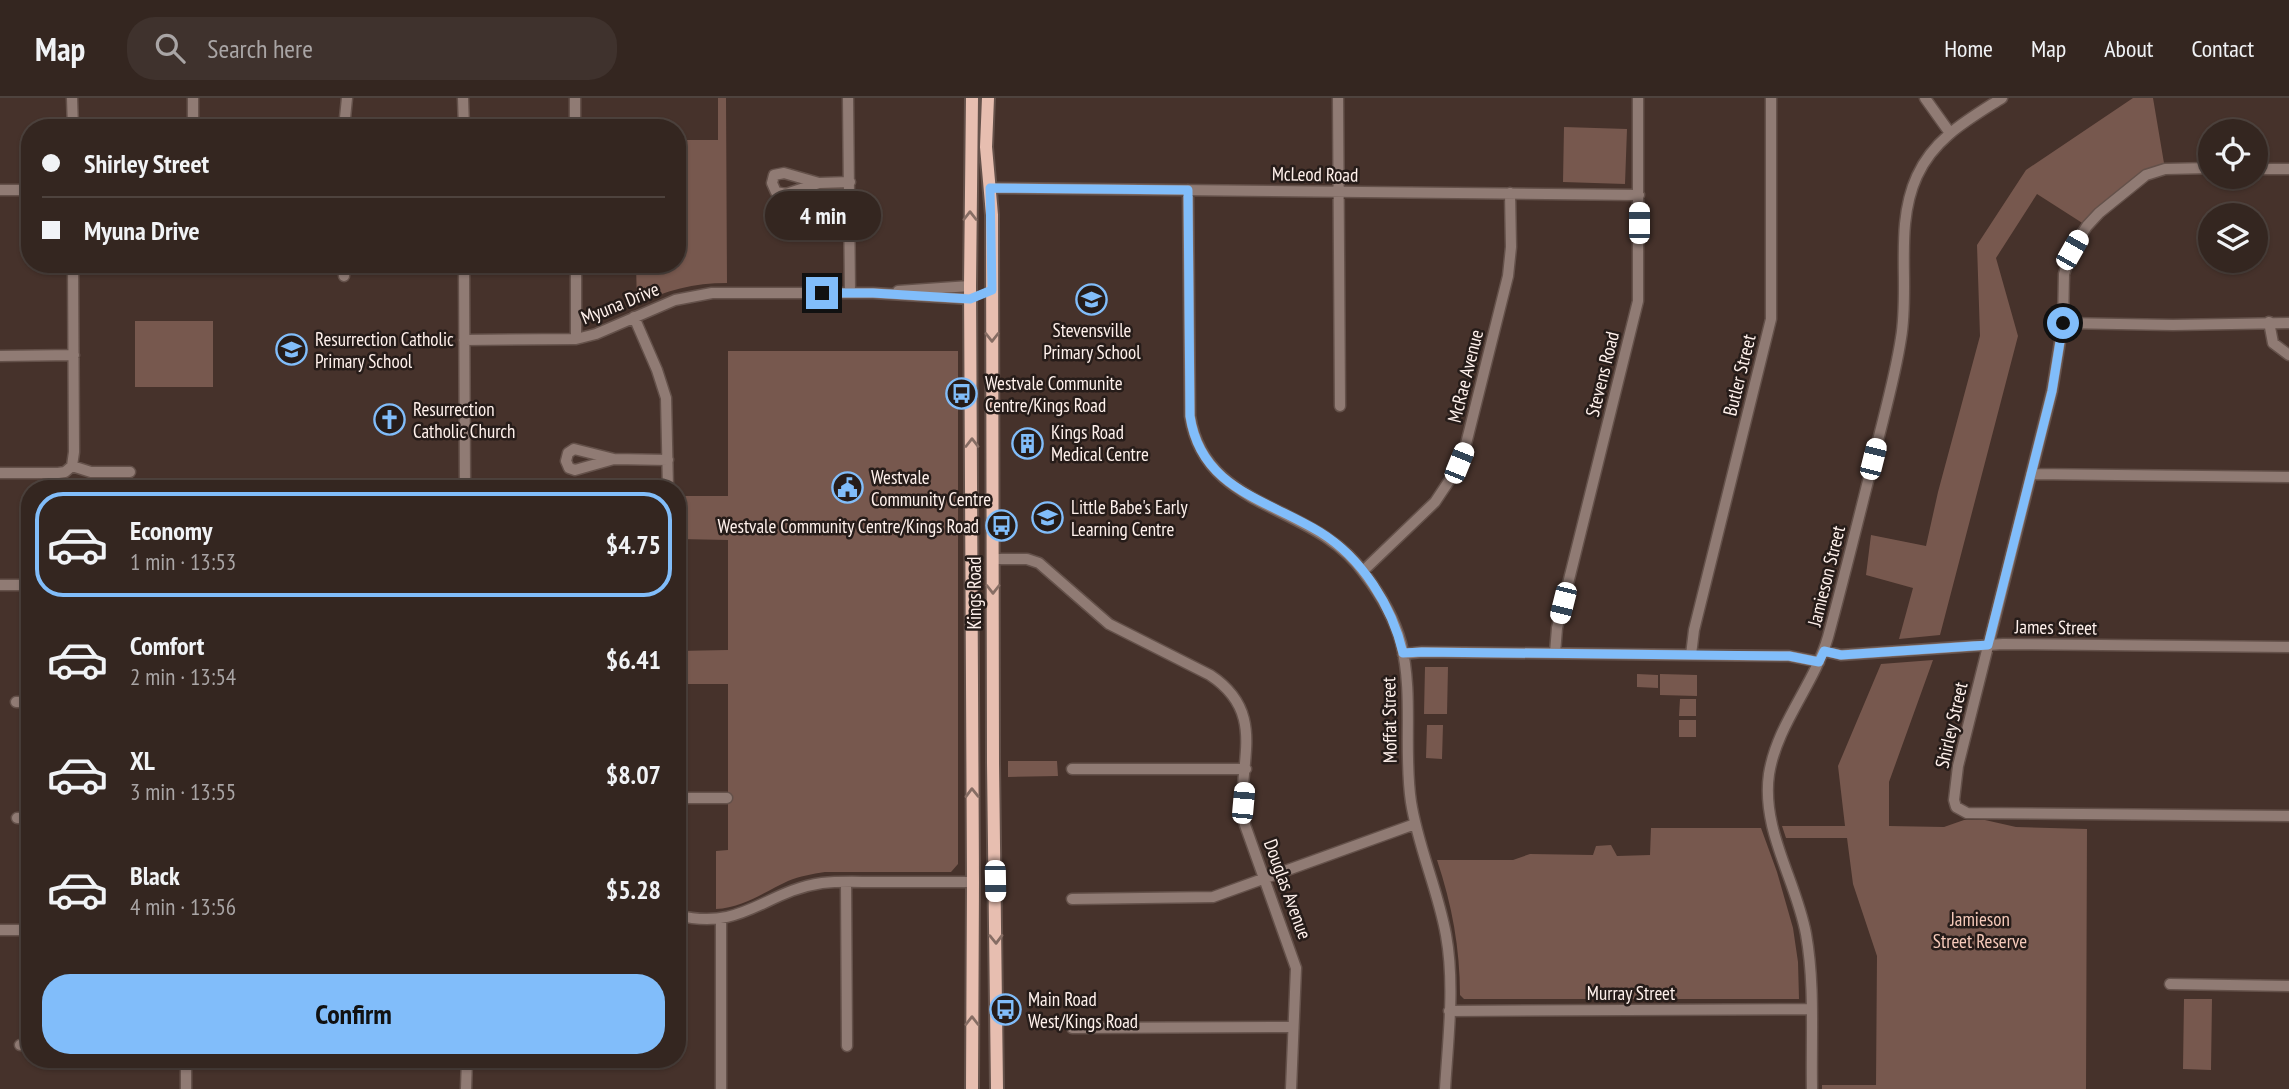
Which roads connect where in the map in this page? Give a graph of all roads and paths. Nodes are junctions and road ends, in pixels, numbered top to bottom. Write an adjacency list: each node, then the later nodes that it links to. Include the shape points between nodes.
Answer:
1 (72, 98): 14 (street)
2 (193, 98): 15 (street)
3 (347, 98): 16 (street)
4 (463, 98): 17 (street)
5 (575, 98): 18 (street)
6 (848, 98): 24 (street)
7 (972, 98): 36 (main road, Kings Road, one-way to 7)
8 (988, 98): 25 (main road, Kings Road)
9 (1339, 98): 29 (street)
10 (1638, 98): 31 (street, Stevens Road)
11 (1771, 98): 67 (street, Butler Street, via 1771,319)
12 (1925, 98): 19 (street)
13 (2002, 98): 19 (street, Jamieson Street)
14 (73, 119)
15 (193, 119)
16 (345, 119)
17 (464, 119)
18 (575, 119)
19 (1950, 133): 64 (street, Jamieson Street, via 1925,162 1909,195 1904,315 1896,365)
20 (2198, 168): 39 (street, Shirley Street, via 2153,171 2087,226 2067,261)
21 (2268, 169): 22 (street)
22 (2289, 169)
23 (819, 183): 24 (street)
24 (850, 183): 37 (street)
25 (990, 188): 28 (street, McLeod Road); 35 (main road, Kings Road)
26 (0, 190): 27 (street)
27 (21, 190)
28 (1188, 190): 29 (street, McLeod Road); 59 (street, Moffat Street, via 1190,416 1197,446 1223,480 1322,533)
29 (1339, 191): 30 (street, McLeod Road); 47 (street)
30 (1510, 193): 31 (street, McLeod Road); 59 (street, McRae Avenue, via 1508,276 1465,448 1435,502)
31 (1639, 195): 66 (street, Stevens Road, via 1638,301 1557,628)
32 (73, 273): 44 (street)
33 (464, 273): 43 (street)
34 (576, 273): 42 (street)
35 (992, 290): 36 (main road); 57 (main road, Kings Road, one-way to 57)
36 (970, 292): 37 (street, Myuna Drive); 58 (main road, Kings Road, one-way to 36)
37 (850, 293): 38 (street, Myuna Drive, via 704,294)
38 (634, 317): 42 (street, Myuna Drive); 49 (street, via 663,385)
39 (2063, 323): 40 (street); 53 (street, Shirley Street)
40 (2269, 323): 41 (street); 45 (street, via 2273,343)
41 (2289, 323)
42 (576, 339): 43 (street, Myuna Drive)
43 (464, 340): 55 (street)
44 (74, 355): 46 (street); 50 (street)
45 (2289, 355)
46 (0, 356)
47 (1340, 406)
48 (614, 459): 49 (street)
49 (668, 460): 56 (street)
50 (72, 466): 51 (street, via 58,473); 52 (street, via 90,472)
51 (0, 472)
52 (130, 472)
53 (2031, 474): 54 (street); 62 (street, Shirley Street)
54 (2289, 477)
55 (465, 480)
56 (668, 480)
57 (993, 559): 58 (main road); 72 (street, Douglas Avenue, via 1039,563 1109,624 1217,680 1242,713 1247,733); 80 (main road, Kings Road, one-way to 80)
58 (972, 560): 82 (main road, Kings Road, one-way to 58)
59 (1363, 571): 65 (street, Moffat Street, via 1390,613)
60 (0, 585): 61 (street)
61 (21, 585)
62 (1988, 645): 63 (street, James Street); 64 (street, James Street, via 1841,655); 75 (street, Shirley Street, via 1958,766 1955,804 1961,811)
63 (2289, 647)
64 (1824, 651): 68 (street, Jamieson Street)
65 (1403, 653): 66 (street); 78 (street, Moffat Street, via 1406,755)
66 (1555, 653): 67 (street)
67 (1691, 655): 68 (street, via 1789,656)
68 (1819, 662): 90 (street, Jamieson Street, via 1776,748 1768,792 1772,827 1805,933)
69 (16, 702): 70 (street)
70 (21, 702)
71 (1072, 769): 72 (street)
72 (1246, 769): 79 (street, Douglas Avenue, via 1243,814)
73 (686, 798): 74 (street)
74 (727, 798)
75 (2289, 816)
76 (17, 818): 77 (street)
77 (21, 818)
78 (1415, 824): 79 (street); 91 (street, Moffat Street, via 1447,937)
79 (1265, 879): 83 (street, via 1204,898); 92 (street, Douglas Avenue, via 1295,959)
80 (995, 881): 82 (main road); 101 (main road, Kings Road, one-way to 101)
81 (846, 882): 82 (street); 85 (street, via 797,889); 94 (street)
82 (973, 882): 100 (main road, Kings Road, one-way to 82)
83 (1072, 899)
84 (686, 917): 85 (street)
85 (721, 919): 99 (street)
86 (0, 930): 87 (street)
87 (21, 930)
88 (2170, 984): 89 (street)
89 (2289, 986)
90 (1812, 1009): 91 (street, Murray Street); 104 (street, Jamieson Street)
91 (1449, 1010): 103 (street, Moffat Street)
92 (1293, 1027): 93 (street); 102 (street, Douglas Avenue)
93 (1072, 1028)
94 (847, 1046)
95 (186, 1068): 98 (street)
96 (467, 1068): 97 (street)
97 (467, 1087)
98 (186, 1089)
99 (721, 1089)
100 (972, 1089)
101 (997, 1089)
102 (1290, 1089)
103 (1445, 1089)
104 (1812, 1089)

